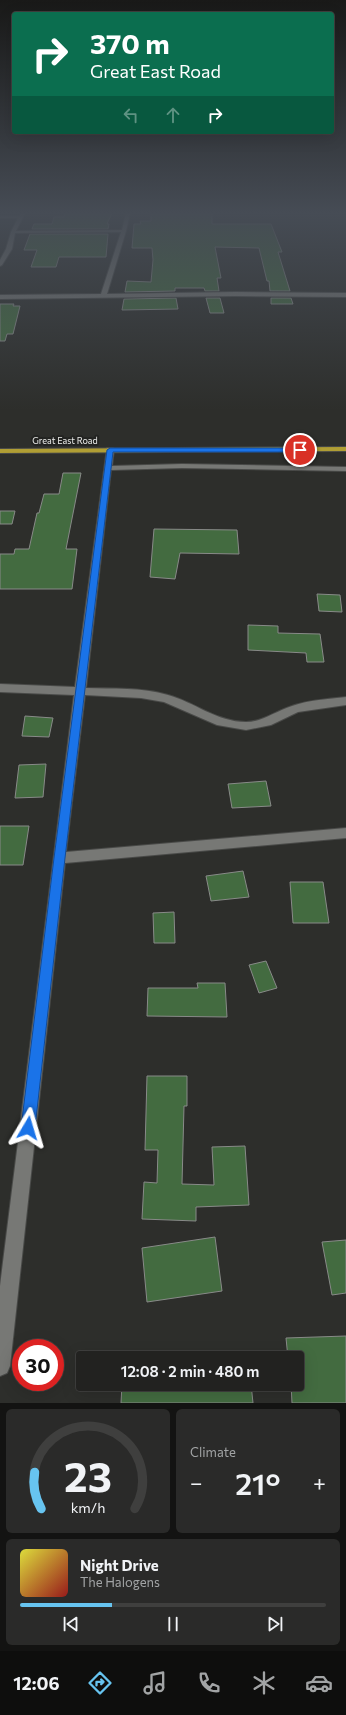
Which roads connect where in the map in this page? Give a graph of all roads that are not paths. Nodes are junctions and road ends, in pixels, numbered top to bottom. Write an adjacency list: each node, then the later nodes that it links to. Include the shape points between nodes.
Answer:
1 (109, 278): 3 (street)
2 (346, 295): 3 (street)
3 (103, 296): 4 (street)
4 (0, 297)
5 (346, 449): 6 (highway, Great East Road)
6 (110, 450): 7 (highway, Great East Road); 8 (street)
7 (0, 451)
8 (108, 468): 9 (street, via 182,466); 11 (street)
9 (346, 469)
10 (0, 688): 11 (street)
11 (80, 692): 12 (street, via 142,694 166,698 221,722 246,726 261,723 295,709); 14 (street)
12 (346, 701)
13 (346, 833): 14 (street)
14 (59, 858): 15 (street)
15 (0, 1366)

